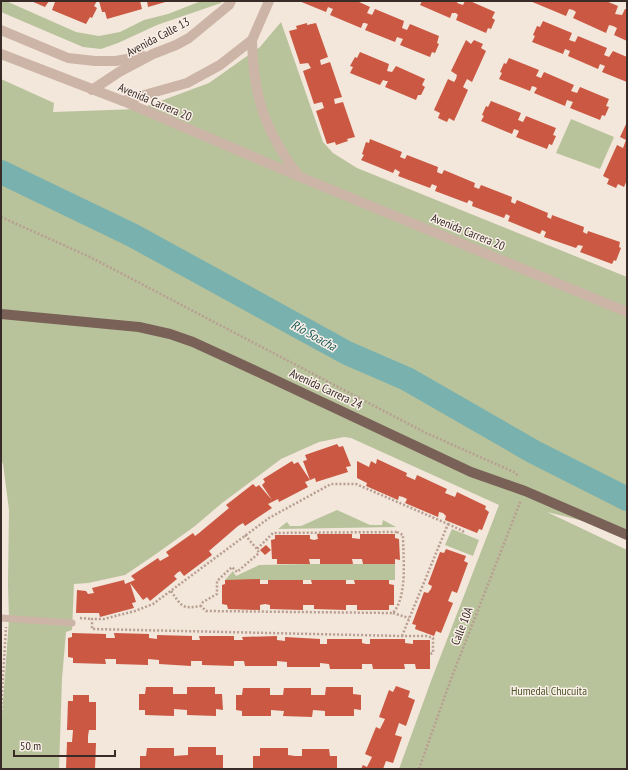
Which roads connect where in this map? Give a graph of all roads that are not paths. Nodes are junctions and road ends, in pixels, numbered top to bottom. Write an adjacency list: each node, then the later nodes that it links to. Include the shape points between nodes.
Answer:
1 (231, 1): 6 (street, Avenida Calle 13, via 190,38)
2 (269, 1): 4 (street)
3 (1, 30): 6 (street, via 68,58 116,61)
4 (252, 40): 8 (street, via 220,65 187,83); 9 (street, via 252,65 262,112 272,135)
5 (1, 54): 7 (street, Avenida Carrera 20)
6 (153, 54): 7 (street, Avenida Calle 13)
7 (92, 90): 8 (street, Avenida Carrera 20)
8 (123, 101): 9 (street, Avenida Carrera 20)
9 (298, 176): 10 (street, Avenida Carrera 20)
10 (627, 312)
11 (1, 314): 12 (main road, Avenida Carrera 24, via 139,327 170,334 256,371 471,472 524,491)
12 (627, 535)
13 (4, 618): 14 (lane)
14 (73, 620)

